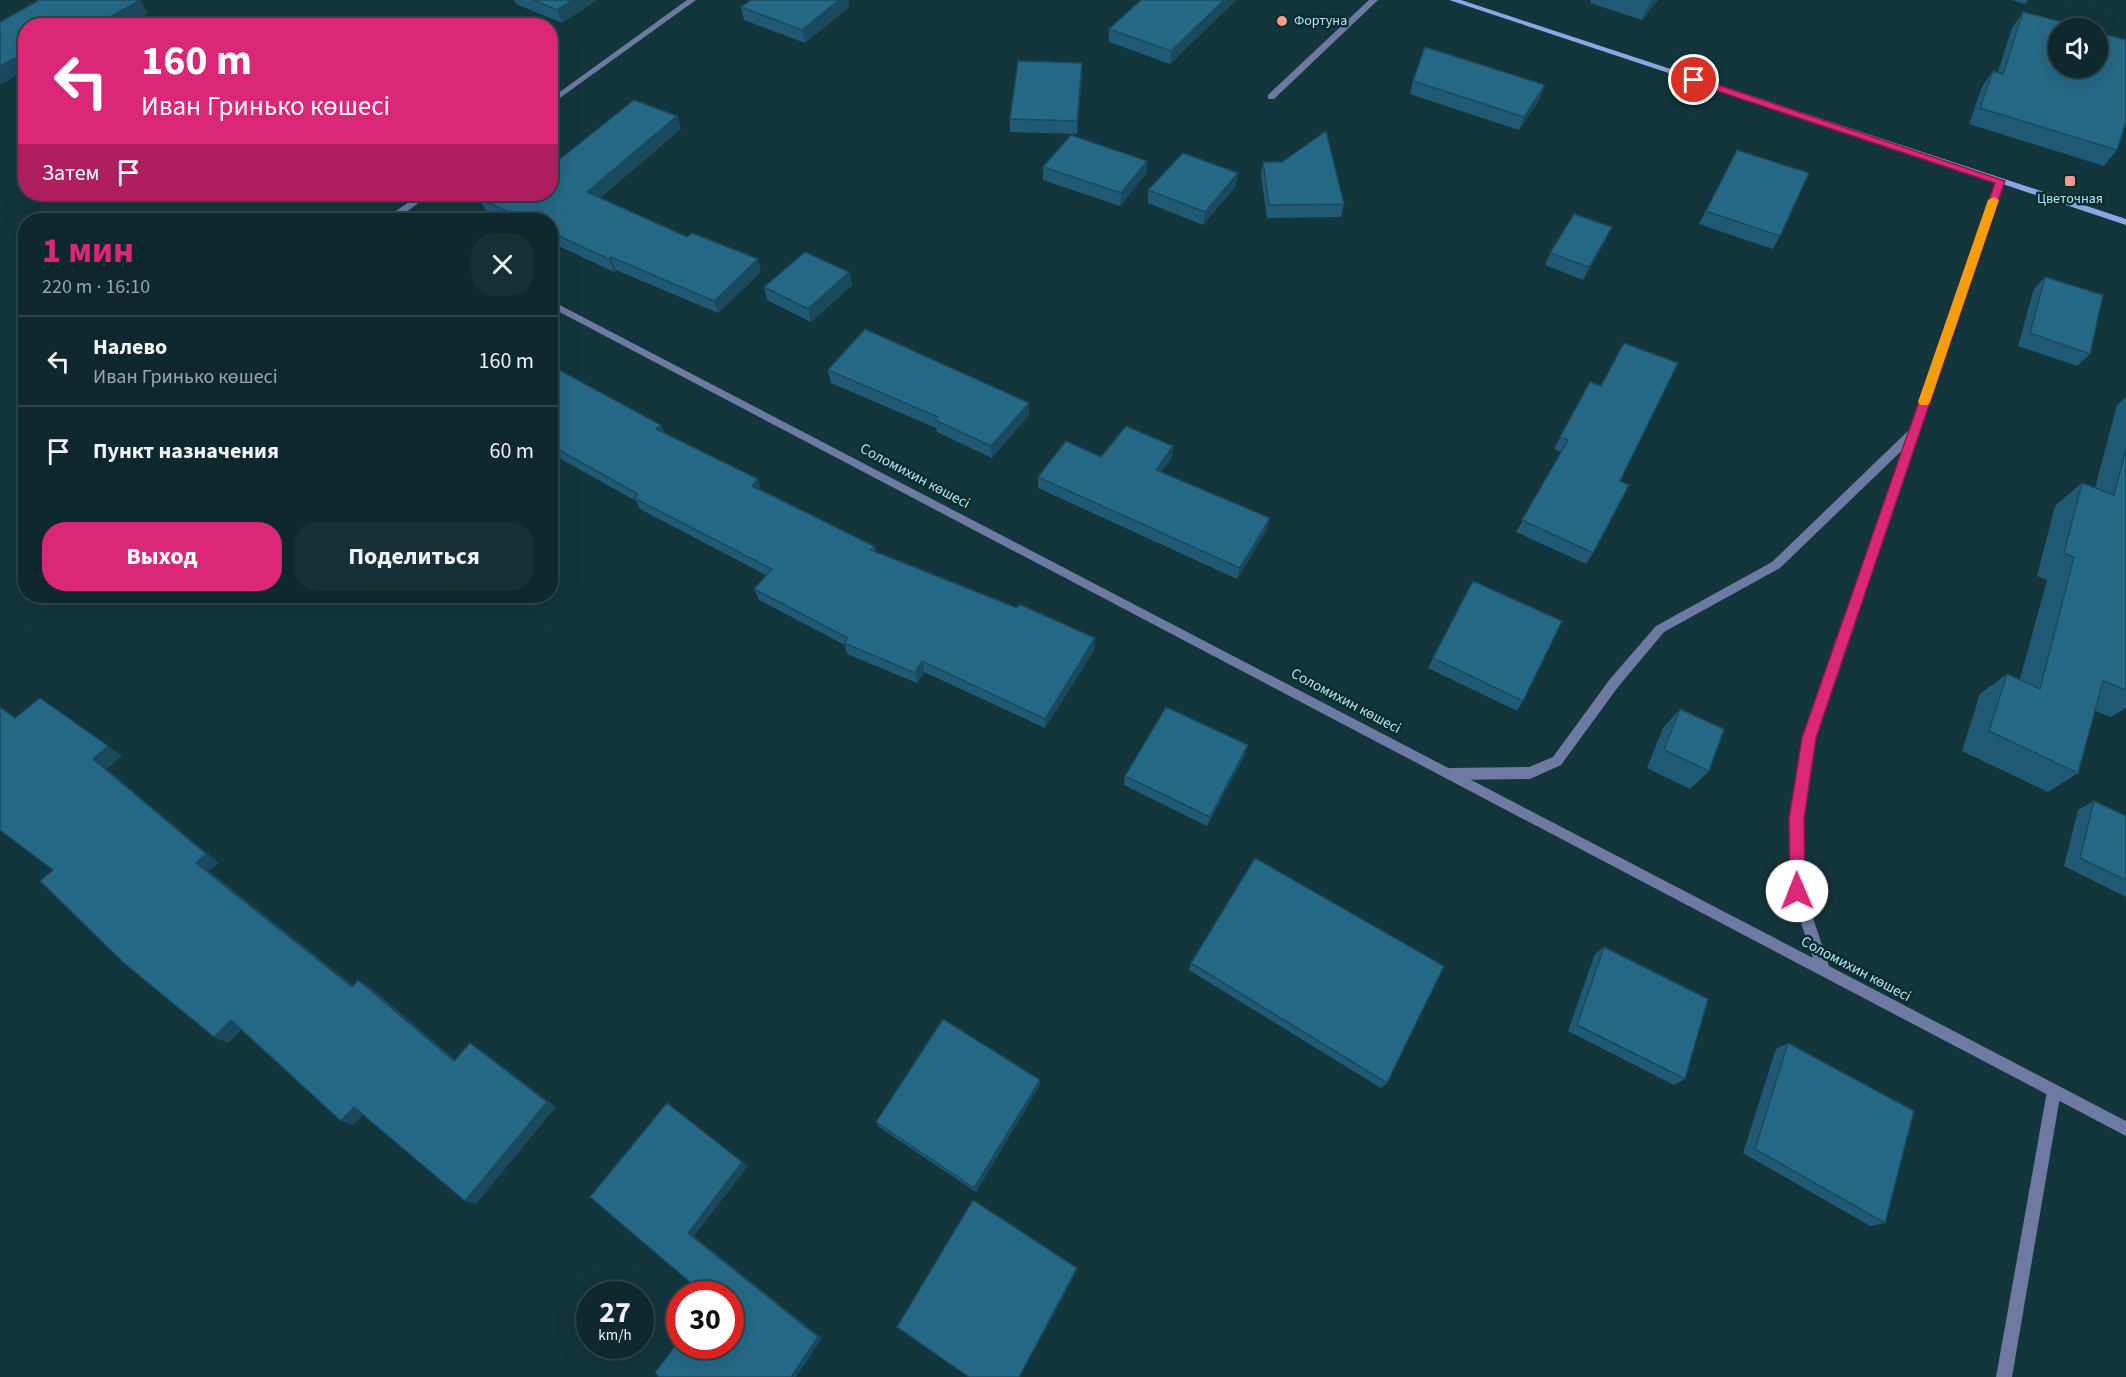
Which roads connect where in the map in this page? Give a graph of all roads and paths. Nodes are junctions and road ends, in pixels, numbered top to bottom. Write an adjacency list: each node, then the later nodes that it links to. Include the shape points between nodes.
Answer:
1 (692, 0): 4 (street)
2 (1374, 0): 5 (street)
3 (1453, 0): 6 (street)
4 (558, 97)
5 (1270, 97)
6 (2000, 181): 9 (street); 11 (street)
7 (417, 201): 8 (street)
8 (400, 213)
9 (2126, 222)
10 (558, 307): 12 (street, Соломихин көшесі)
11 (1914, 432): 12 (street, via 1776,565 1660,629 1614,682 1557,761 1530,773); 13 (street, via 1809,738 1797,819 1797,891)
12 (1450, 774): 13 (street, Соломихин көшесі)
13 (1824, 971): 14 (street, Соломихин көшесі)
14 (2054, 1091): 15 (street, Соломихин көшесі); 16 (street)
15 (2126, 1129)
16 (2004, 1377)

